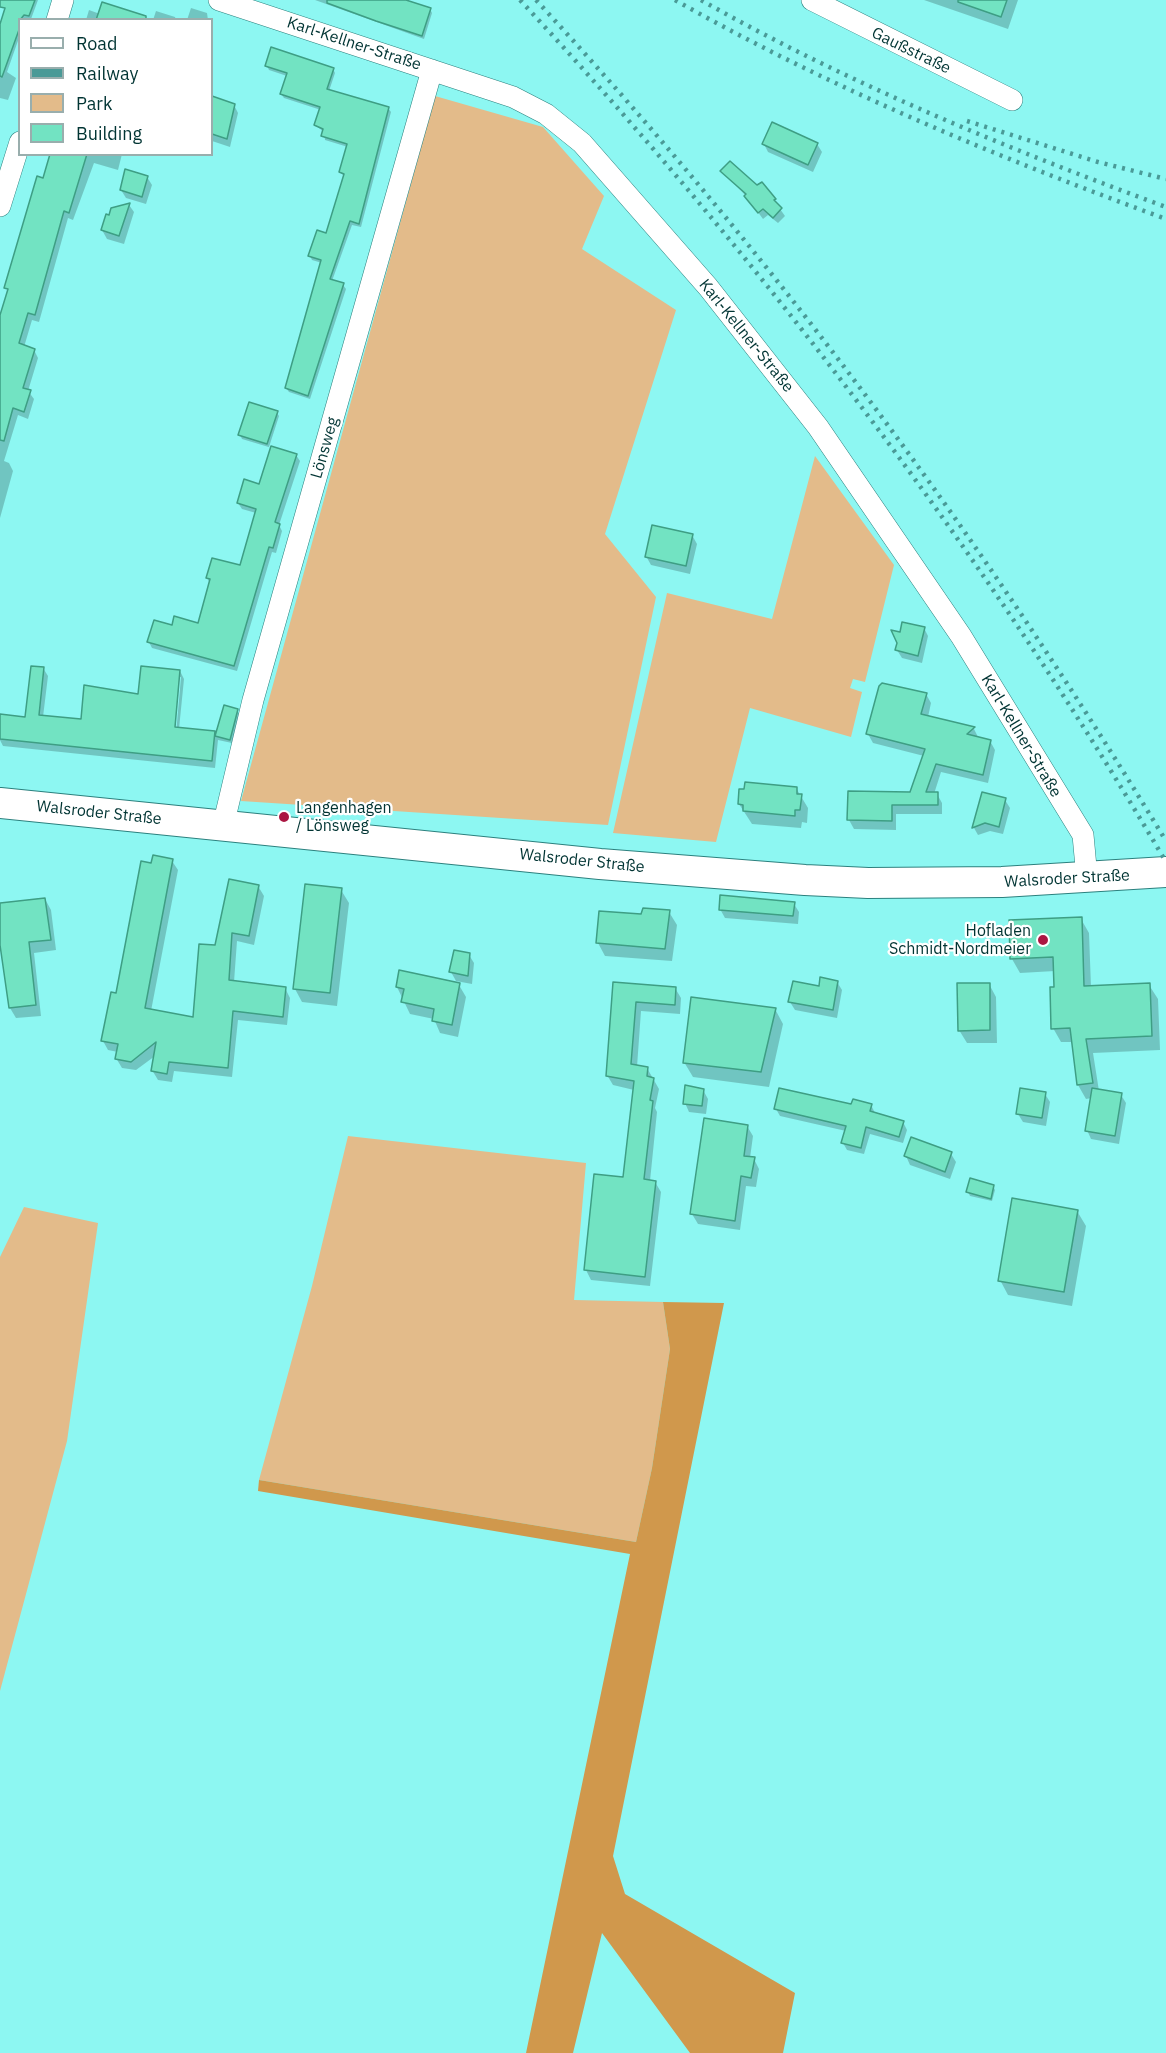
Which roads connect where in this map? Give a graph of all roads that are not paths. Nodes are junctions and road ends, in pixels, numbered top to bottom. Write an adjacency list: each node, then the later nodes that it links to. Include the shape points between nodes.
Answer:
1 (63, 0): 4 (street)
2 (219, 0): 5 (street, Karl-Kellner-Straße)
3 (812, 0): 6 (street, Gaußstraße)
4 (58, 18)
5 (432, 70): 10 (street, Lönsweg, via 253,700); 12 (street, Karl-Kellner-Straße, via 513,97 546,114 582,143 708,287 818,427 961,636 1083,836)
6 (1012, 100)
7 (18, 148): 8 (street)
8 (0, 207)
9 (0, 803): 10 (street, Walsroder Straße)
10 (223, 826): 12 (street, Walsroder Straße, via 805,880 943,883)
11 (1166, 872): 12 (street, Walsroder Straße)
12 (1087, 878)

